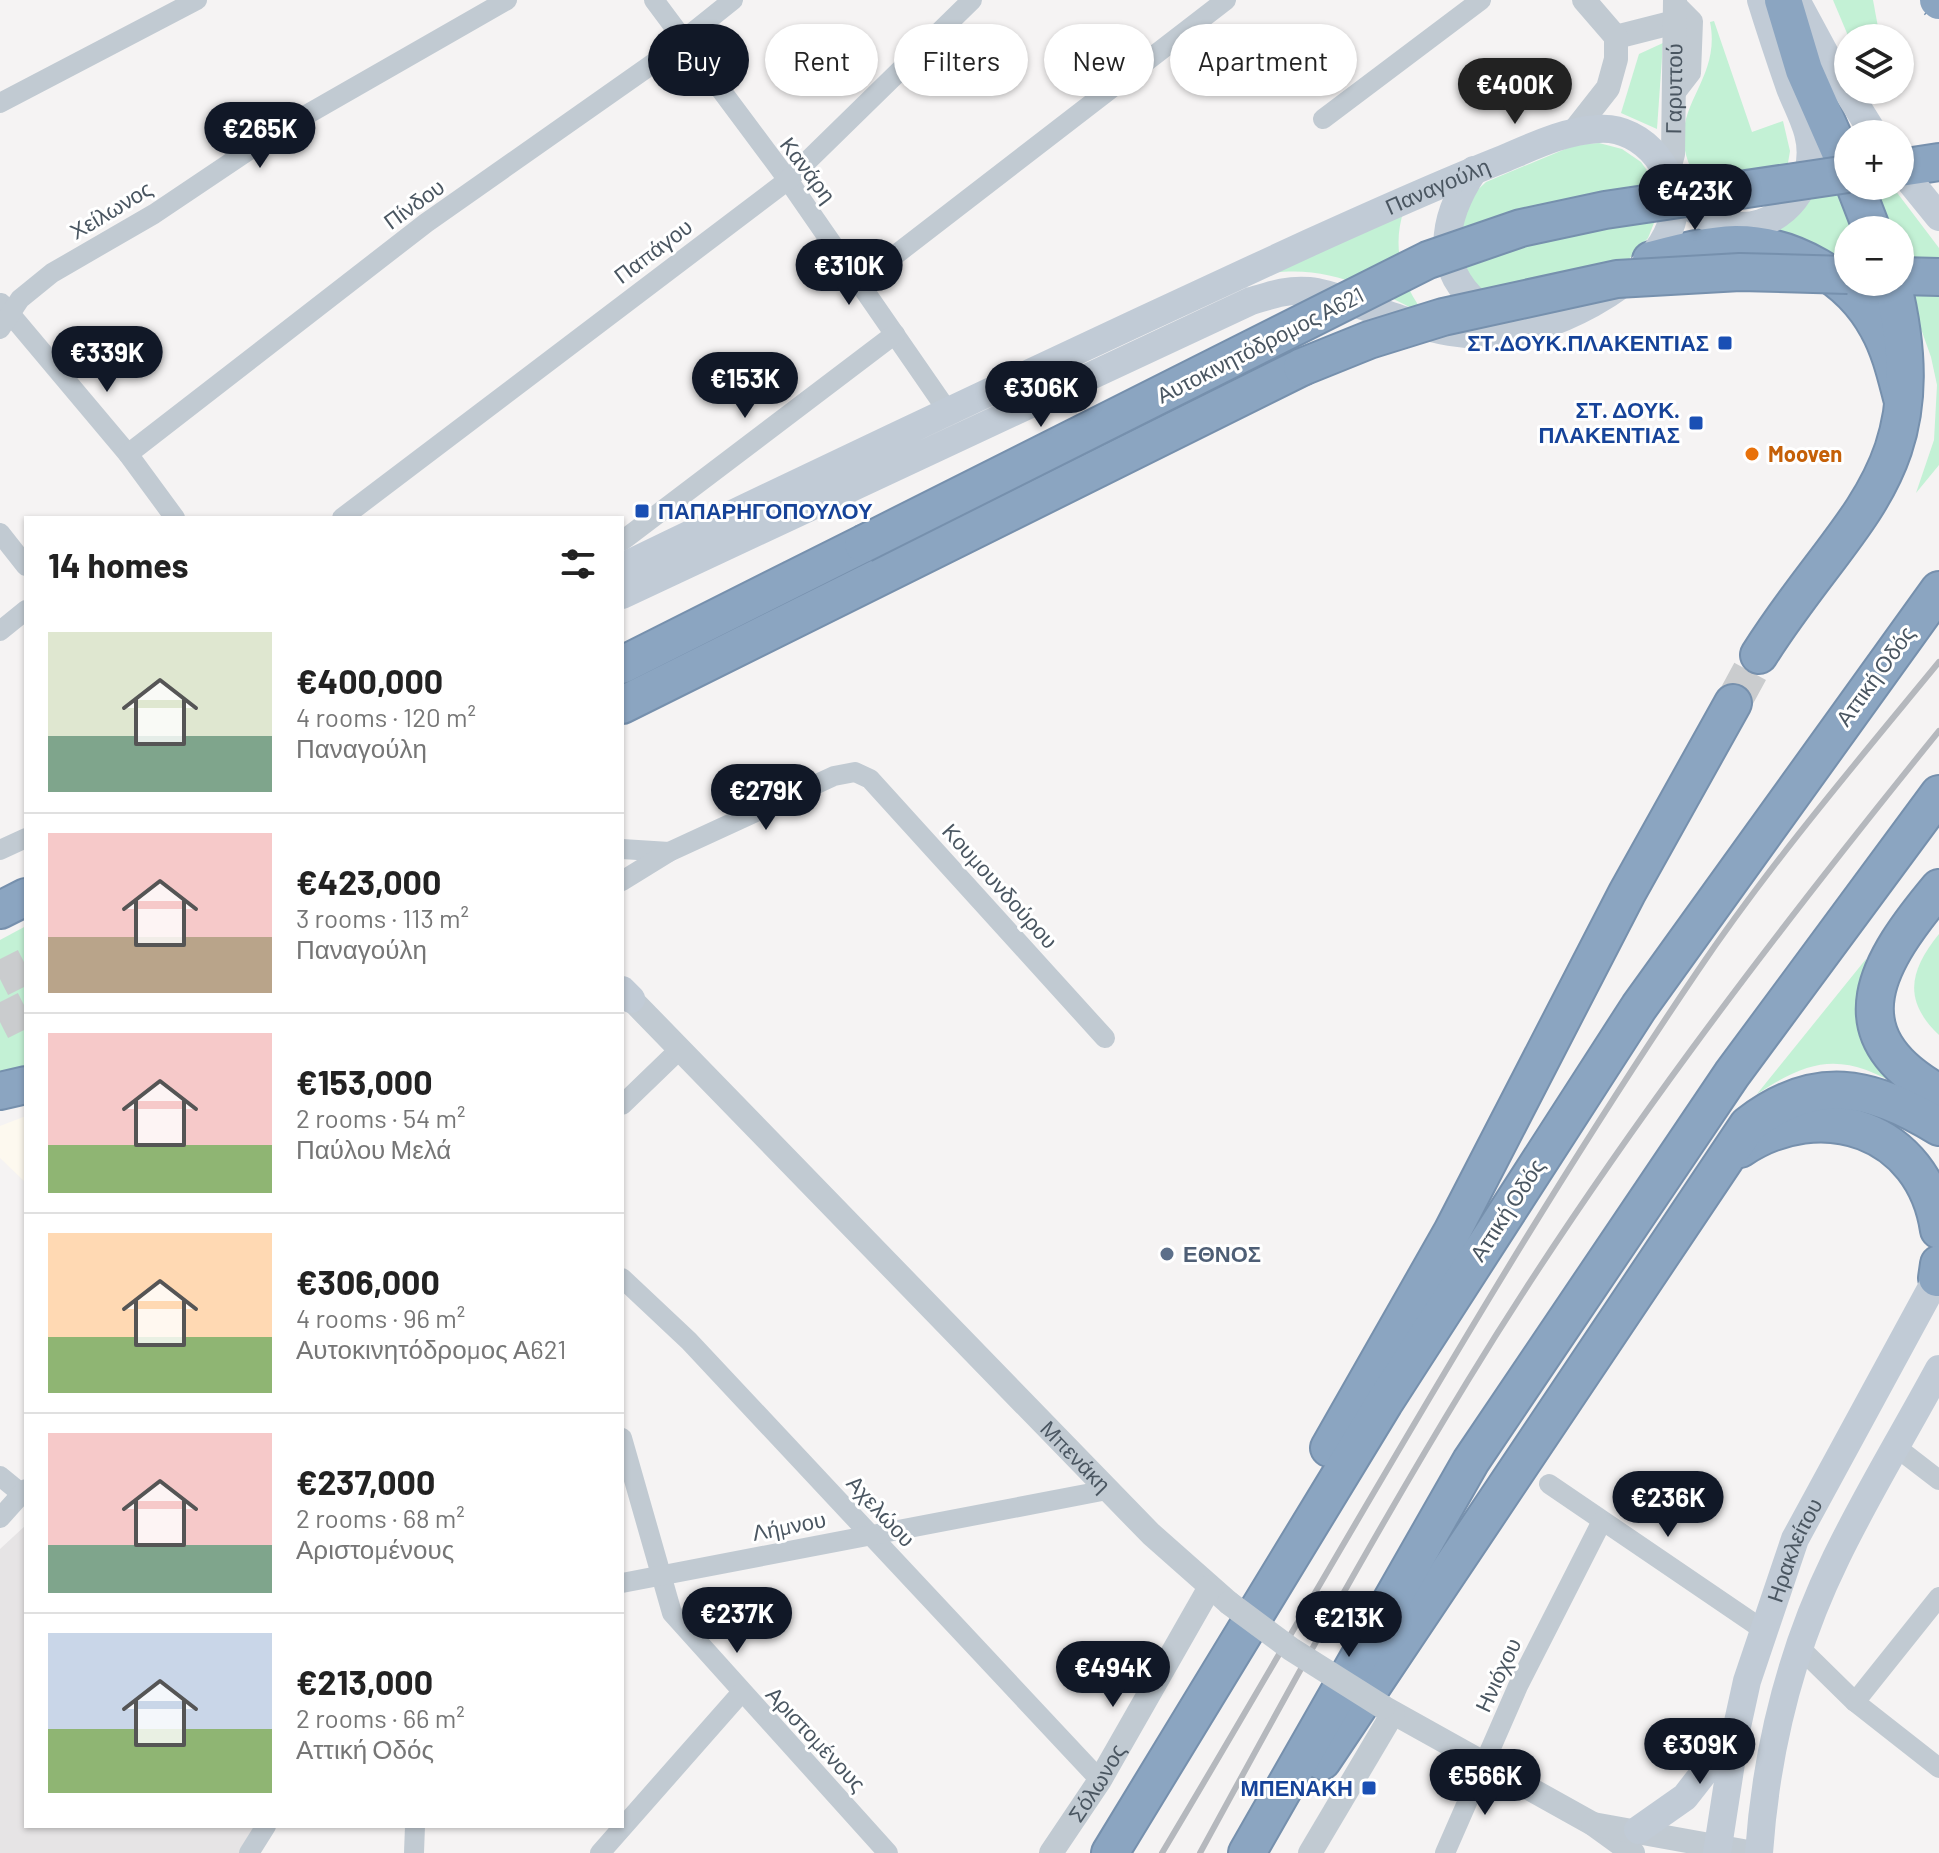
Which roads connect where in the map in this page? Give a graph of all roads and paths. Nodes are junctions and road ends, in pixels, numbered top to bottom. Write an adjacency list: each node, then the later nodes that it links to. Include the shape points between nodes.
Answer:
1 (197, 0): 18 (street)
2 (507, 0): 37 (street, Χείλωνος, via 273,134 154,214 52,273)
3 (654, 0): 13 (street, Κανάρη)
4 (733, 0): 14 (street, Πίνδου)
5 (972, 0): 27 (street, Παπάγου)
6 (1226, 0): 35 (street)
7 (1481, 0): 19 (street)
8 (1584, 0): 15 (street)
9 (1761, 0): 28 (main road, Παναγούλη, via 1809,134 1806,179 1785,211 1747,226 1703,215)
10 (1783, 0): 22 (highway, via 1804,70)
11 (1796, 0): 20 (main road)
12 (1675, 8): 15 (street); 28 (street, Γαρυττού)
13 (671, 24)
14 (703, 24)
15 (1616, 37): 21 (street, via 1608,88)
16 (648, 65): 42 (street, Πίνδου, via 426,223)
17 (725, 96): 27 (street, Κανάρη)
18 (0, 103)
19 (1323, 119)
20 (1865, 120)
21 (1575, 130): 25 (main road, Παναγούλη); 28 (main road, Παναγούλη, via 1607,128 1636,138 1655,154)
22 (1834, 140)
23 (1939, 162): 24 (highway)
24 (1914, 166)
25 (1474, 170): 38 (main road, via 1448,219 1447,242 1460,287 1493,316); 40 (main road, Παναγούλη)
26 (1834, 174): 47 (highway, Αυτοκινητόδρομος Α621, bridge, via 1605,210 1521,228 1428,260)
27 (788, 180): 35 (street, Κανάρη); 44 (street, Παπάγου)
28 (1670, 184): 31 (main road, via 1668,230)
29 (1914, 186): 30 (main road)
30 (1939, 217)
31 (1651, 260): 38 (main road, via 1620,287); 41 (highway, via 1714,246 1755,245 1797,254 1863,306 1878,328)
32 (1834, 275): 47 (highway, Αυτοκινητόδρομος Α621, bridge, via 1740,272 1617,279 1443,317 1302,367)
33 (1914, 276): 34 (highway)
34 (1939, 277)
35 (859, 283): 39 (street, Κανάρη)
36 (1897, 296): 41 (highway, via 1915,360)
37 (3, 314): 42 (street)
38 (1539, 327): 51 (main road, via 1489,337 1463,336 1334,296 1282,291)
39 (895, 334): 40 (street, Κανάρη); 46 (street)
40 (947, 410): 49 (main road, Παναγούλη)
41 (1910, 427): 54 (highway, via 1908,447 1879,502 1788,608)
42 (128, 454): 43 (street)
43 (174, 516)
44 (345, 516)
45 (0, 533): 48 (street)
46 (624, 539)
47 (870, 560): 55 (highway, Αυτοκινητόδρομος Α621); 57 (highway, Αυτοκινητόδρομος Α621)
48 (24, 563)
49 (624, 566)
50 (1939, 590): 106 (highway, Αττική Οδός, via 1639,1007 1384,1403)
51 (624, 594)
52 (24, 612): 53 (street)
53 (0, 631)
54 (1759, 655)
55 (624, 664)
56 (1733, 703): 106 (highway, via 1627,893 1452,1232 1251,1581)
57 (624, 704)
58 (1939, 794): 122 (highway, via 1732,1074 1479,1448)
59 (24, 839): 61 (street)
60 (624, 849): 62 (street)
61 (0, 850)
62 (669, 852): 63 (street); 71 (street, Κουμουνδούρου, via 834,776 855,772 870,779)
63 (624, 880)
64 (24, 886): 66 (main road)
65 (1939, 888): 69 (highway)
66 (0, 892)
67 (24, 898): 68 (highway)
68 (0, 910)
69 (1887, 956): 73 (highway, via 1886,996 1894,1026 1912,1050); 76 (highway, via 1873,1004 1882,1037 1903,1068)
70 (625, 995): 72 (street, Μπενάκη)
71 (1105, 1038)
72 (680, 1049): 79 (street); 91 (street, Μπενάκη)
73 (1939, 1066)
74 (24, 1085): 75 (highway)
75 (0, 1091)
76 (1939, 1093)
77 (24, 1094): 78 (main road)
78 (0, 1103)
79 (624, 1103)
80 (1939, 1127): 81 (highway, via 1871,1093 1816,1092 1765,1112 1748,1125)
81 (1723, 1162): 82 (highway, via 1771,1133 1821,1124 1861,1129 1895,1147 1914,1167); 122 (highway, via 1336,1744)
82 (1939, 1230)
83 (1938, 1272): 100 (main road, Ηρακλείτου, via 1795,1539)
84 (624, 1280): 95 (street, Αχελώου, via 689,1341)
85 (1939, 1369): 86 (main road, Ηρακλείτου)
86 (1896, 1447): 89 (street); 101 (main road, Ηρακλείτου, via 1835,1560)
87 (624, 1448): 96 (street, Αριστομένους)
88 (0, 1476): 92 (street)
89 (1939, 1480)
90 (1549, 1484): 94 (street)
91 (1107, 1490): 95 (street, Λήμνου); 98 (street, Μπενάκη)
92 (24, 1491): 93 (street)
93 (0, 1518)
94 (1602, 1521): 100 (street); 107 (street, Ηνιόχου)
95 (870, 1534): 96 (street, Λήμνου); 109 (street, Αχελώου)
96 (661, 1576): 97 (street, Λήμνου); 102 (street, Αριστομένους, via 682,1628)
97 (624, 1583)
98 (1210, 1587): 104 (street, Μπενάκη, bridge, via 1291,1649); 109 (street, Σόλωνος)
99 (1939, 1597): 103 (street)
100 (1762, 1629): 105 (main road, Ηρακλείτου)
101 (1800, 1648): 103 (street); 125 (main road, Ηρακλείτου, via 1774,1739)
102 (741, 1693): 110 (street); 119 (street, Αριστομένους)
103 (1855, 1702): 108 (street)
104 (1388, 1710): 107 (street, Μπενάκη); 123 (street)
105 (1736, 1731): 114 (main road, via 1705,1776); 115 (main road, Ηρακλείτου)
106 (1179, 1741): 121 (highway, Αττική Οδός)
107 (1484, 1763): 114 (street, Μπενάκη, via 1593,1824); 124 (street, Ηνιόχου)
108 (1939, 1768)
109 (1100, 1780): 120 (street, Σόλωνος)
110 (624, 1826)
111 (265, 1828): 116 (street)
112 (415, 1828): 117 (street)
113 (622, 1828): 118 (street)
114 (1636, 1841): 115 (street, Μπενάκη)
115 (1717, 1851): 125 (street, Μπενάκη)
116 (249, 1853)
117 (414, 1853)
118 (600, 1853)
119 (888, 1853)
120 (1051, 1853)
121 (1110, 1853)
122 (1247, 1853)
123 (1310, 1853)
124 (1445, 1853)
125 (1756, 1853)

